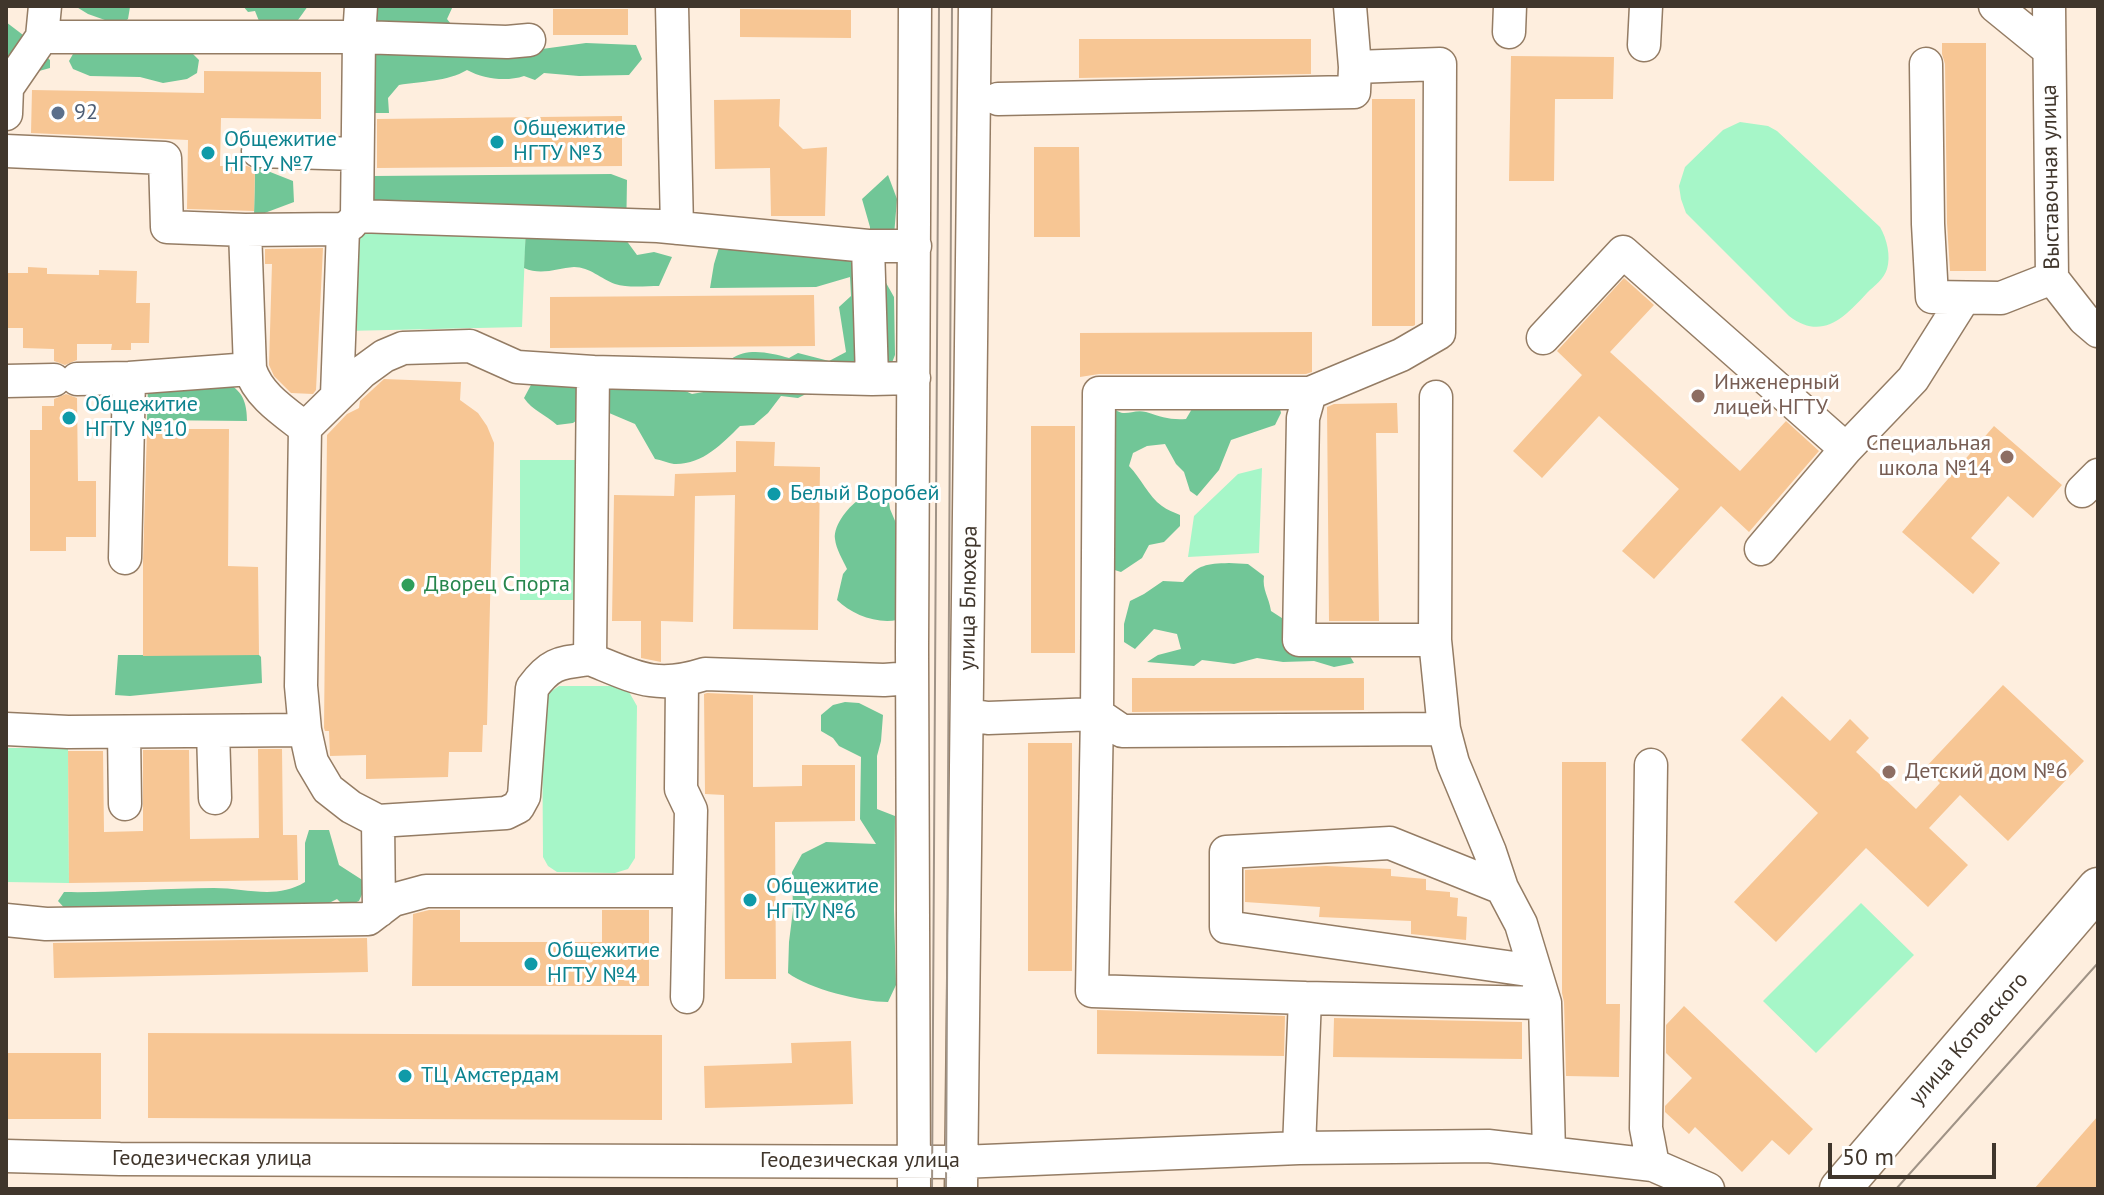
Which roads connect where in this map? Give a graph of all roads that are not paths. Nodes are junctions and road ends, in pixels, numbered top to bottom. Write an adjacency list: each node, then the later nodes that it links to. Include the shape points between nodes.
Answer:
1 (672, 6): 21 (street)
2 (915, 6): 24 (street)
3 (975, 6): 47 (street, улица Блюхера)
4 (1350, 6): 14 (street)
5 (1646, 6): 11 (street)
6 (1995, 6): 12 (street)
7 (2049, 6): 12 (street, Выставочная улица)
8 (43, 21): 9 (street); 16 (street, via 7,88)
9 (360, 22): 10 (street, via 507,42); 19 (street)
10 (529, 40)
11 (1644, 45)
12 (2049, 50): 25 (street, Выставочная улица)
13 (1926, 64): 26 (street, via 1932,297)
14 (1355, 67): 15 (street, via 1354,92); 35 (street, via 1440,64 1439,333)
15 (998, 99)
16 (6, 114)
17 (6, 151): 22 (street, via 165,158 167,227)
18 (258, 151): 19 (street)
19 (357, 154): 20 (street)
20 (350, 223): 21 (street); 22 (street); 36 (street)
21 (677, 228): 23 (street)
22 (245, 230): 29 (street)
23 (868, 246): 24 (street); 33 (street)
24 (915, 246): 32 (street)
25 (2052, 278): 26 (street, via 2001,298); 27 (street, Выставочная улица)
26 (1964, 298): 39 (street, via 1913,379)
27 (2098, 331)
28 (1543, 338): 39 (street, via 1623,252)
29 (250, 369): 31 (street); 38 (street, via 266,396)
30 (593, 372): 33 (street); 36 (street, via 517,367 470,346 403,348 384,356); 43 (street)
31 (129, 378): 34 (street); 41 (street)
32 (914, 378): 33 (street); 44 (street)
33 (872, 379)
34 (6, 381)
35 (1310, 393): 42 (street, via 1303,418 1299,640); 46 (street, via 1099,393)
36 (337, 395): 38 (street)
37 (1436, 397): 42 (street)
38 (305, 428): 50 (street)
39 (1846, 449): 40 (street)
40 (1761, 549)
41 (125, 558)
42 (1435, 640): 49 (street)
43 (590, 659): 45 (street, via 643,681); 56 (street, via 557,664 532,688 524,796 518,807 506,813)
44 (912, 678): 45 (street, via 705,674); 70 (street)
45 (682, 682): 59 (street, via 681,789 691,810)
46 (1097, 714): 47 (street); 49 (street, via 1122,731); 64 (street, via 1092,991)
47 (967, 715): 71 (street, улица Блюхера)
48 (6, 729): 52 (street)
49 (1444, 729): 57 (street)
50 (305, 730): 51 (street); 56 (street, via 312,762 328,789)
51 (213, 731): 52 (street); 54 (street)
52 (124, 732): 55 (street)
53 (1651, 765): 69 (street, via 1646,1128)
54 (215, 798)
55 (125, 804)
56 (378, 821): 60 (street)
57 (1502, 888): 62 (street, via 1521,924); 62 (street, via 1390,843 1226,852 1226,927)
58 (2098, 888): 73 (main road, улица Котовского)
59 (688, 891): 60 (street, via 426,891 393,900); 63 (street)
60 (379, 911): 61 (street, via 368,919 46,924)
61 (6, 920)
62 (1535, 971): 65 (street)
63 (687, 997)
64 (1305, 998): 65 (street); 66 (street)
65 (1545, 1003): 67 (street)
66 (1299, 1148): 67 (street, Геодезическая улица, via 1488,1146); 71 (street, Геодезическая улица)
67 (1549, 1152): 69 (street, Геодезическая улица)
68 (6, 1156): 70 (street, Геодезическая улица)
69 (1653, 1165): 72 (street, Геодезическая улица)
70 (914, 1176): 71 (street, Геодезическая улица)
71 (961, 1176)
72 (1708, 1189)
73 (1840, 1189)

